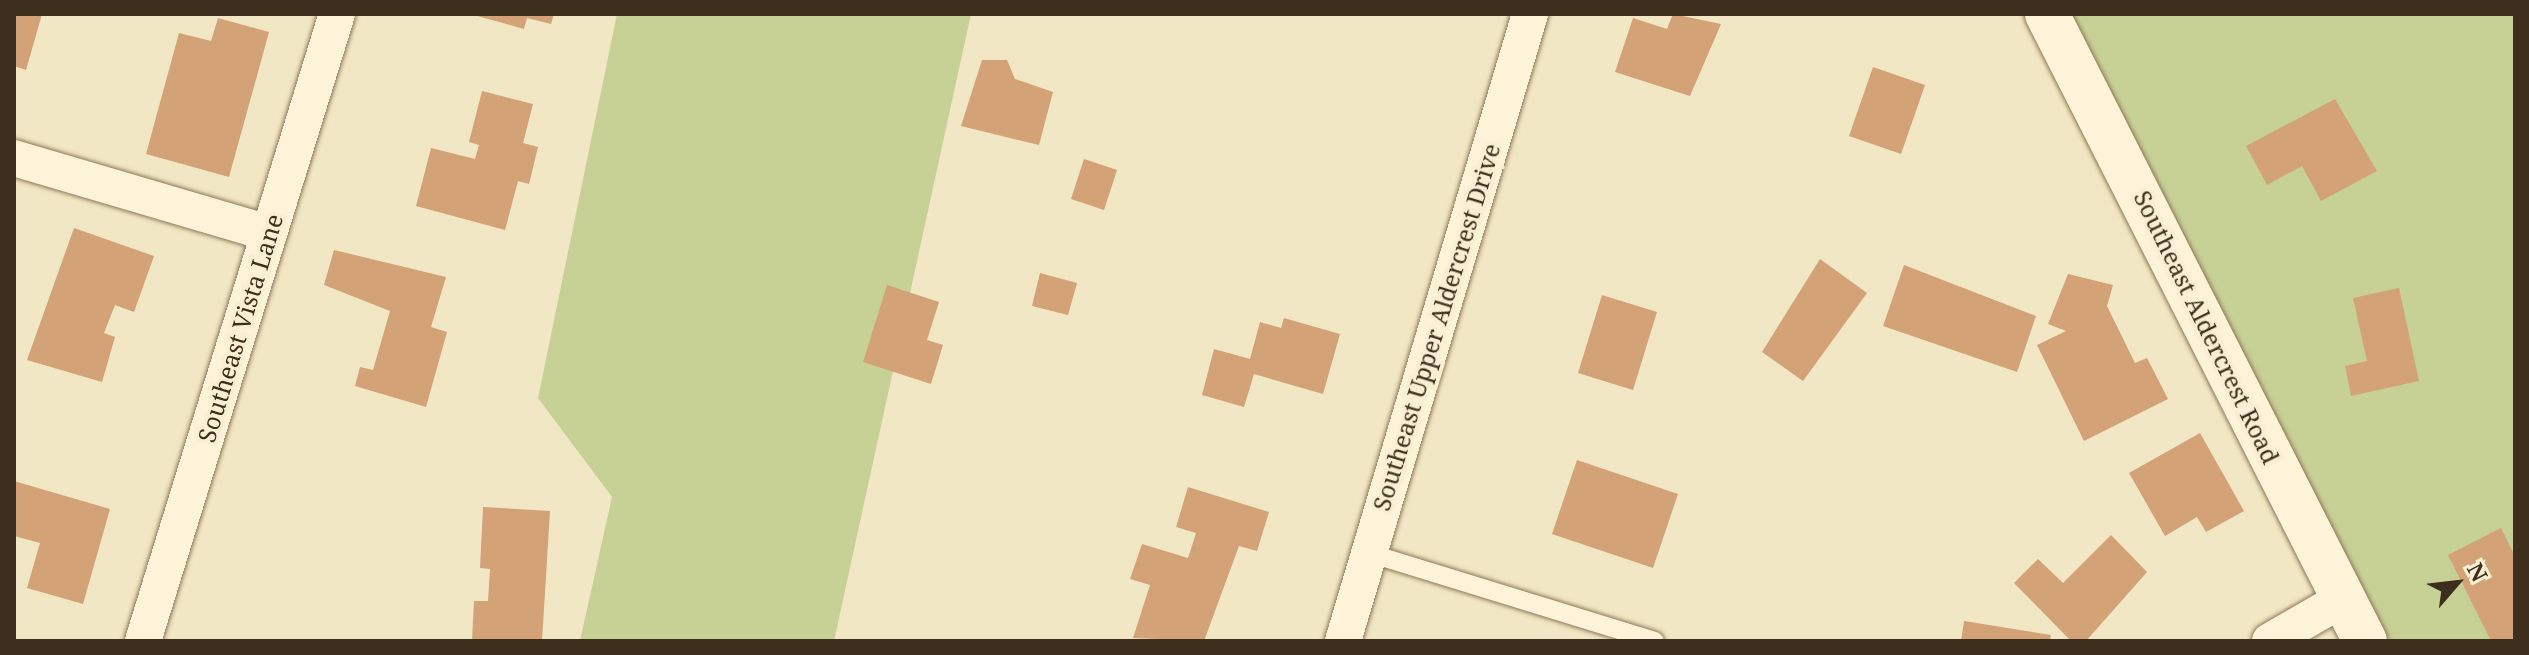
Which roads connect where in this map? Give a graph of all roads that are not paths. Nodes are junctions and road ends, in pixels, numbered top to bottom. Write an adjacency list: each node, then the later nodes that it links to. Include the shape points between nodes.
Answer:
1 (337, 14): 5 (street, Southeast Vista Lane)
2 (1530, 14): 6 (street, Southeast Upper Aldercrest Drive)
3 (2047, 14): 7 (street, Southeast Aldercrest Road)
4 (14, 158): 5 (street)
5 (269, 233): 8 (street, Southeast Vista Lane)
6 (1369, 553): 9 (street, Southeast Upper Aldercrest Drive); 10 (lane)
7 (2343, 599): 11 (street); 12 (street, Southeast Aldercrest Road)
8 (143, 641)
9 (1343, 641)
10 (1655, 641)
11 (2270, 641)
12 (2365, 641)

